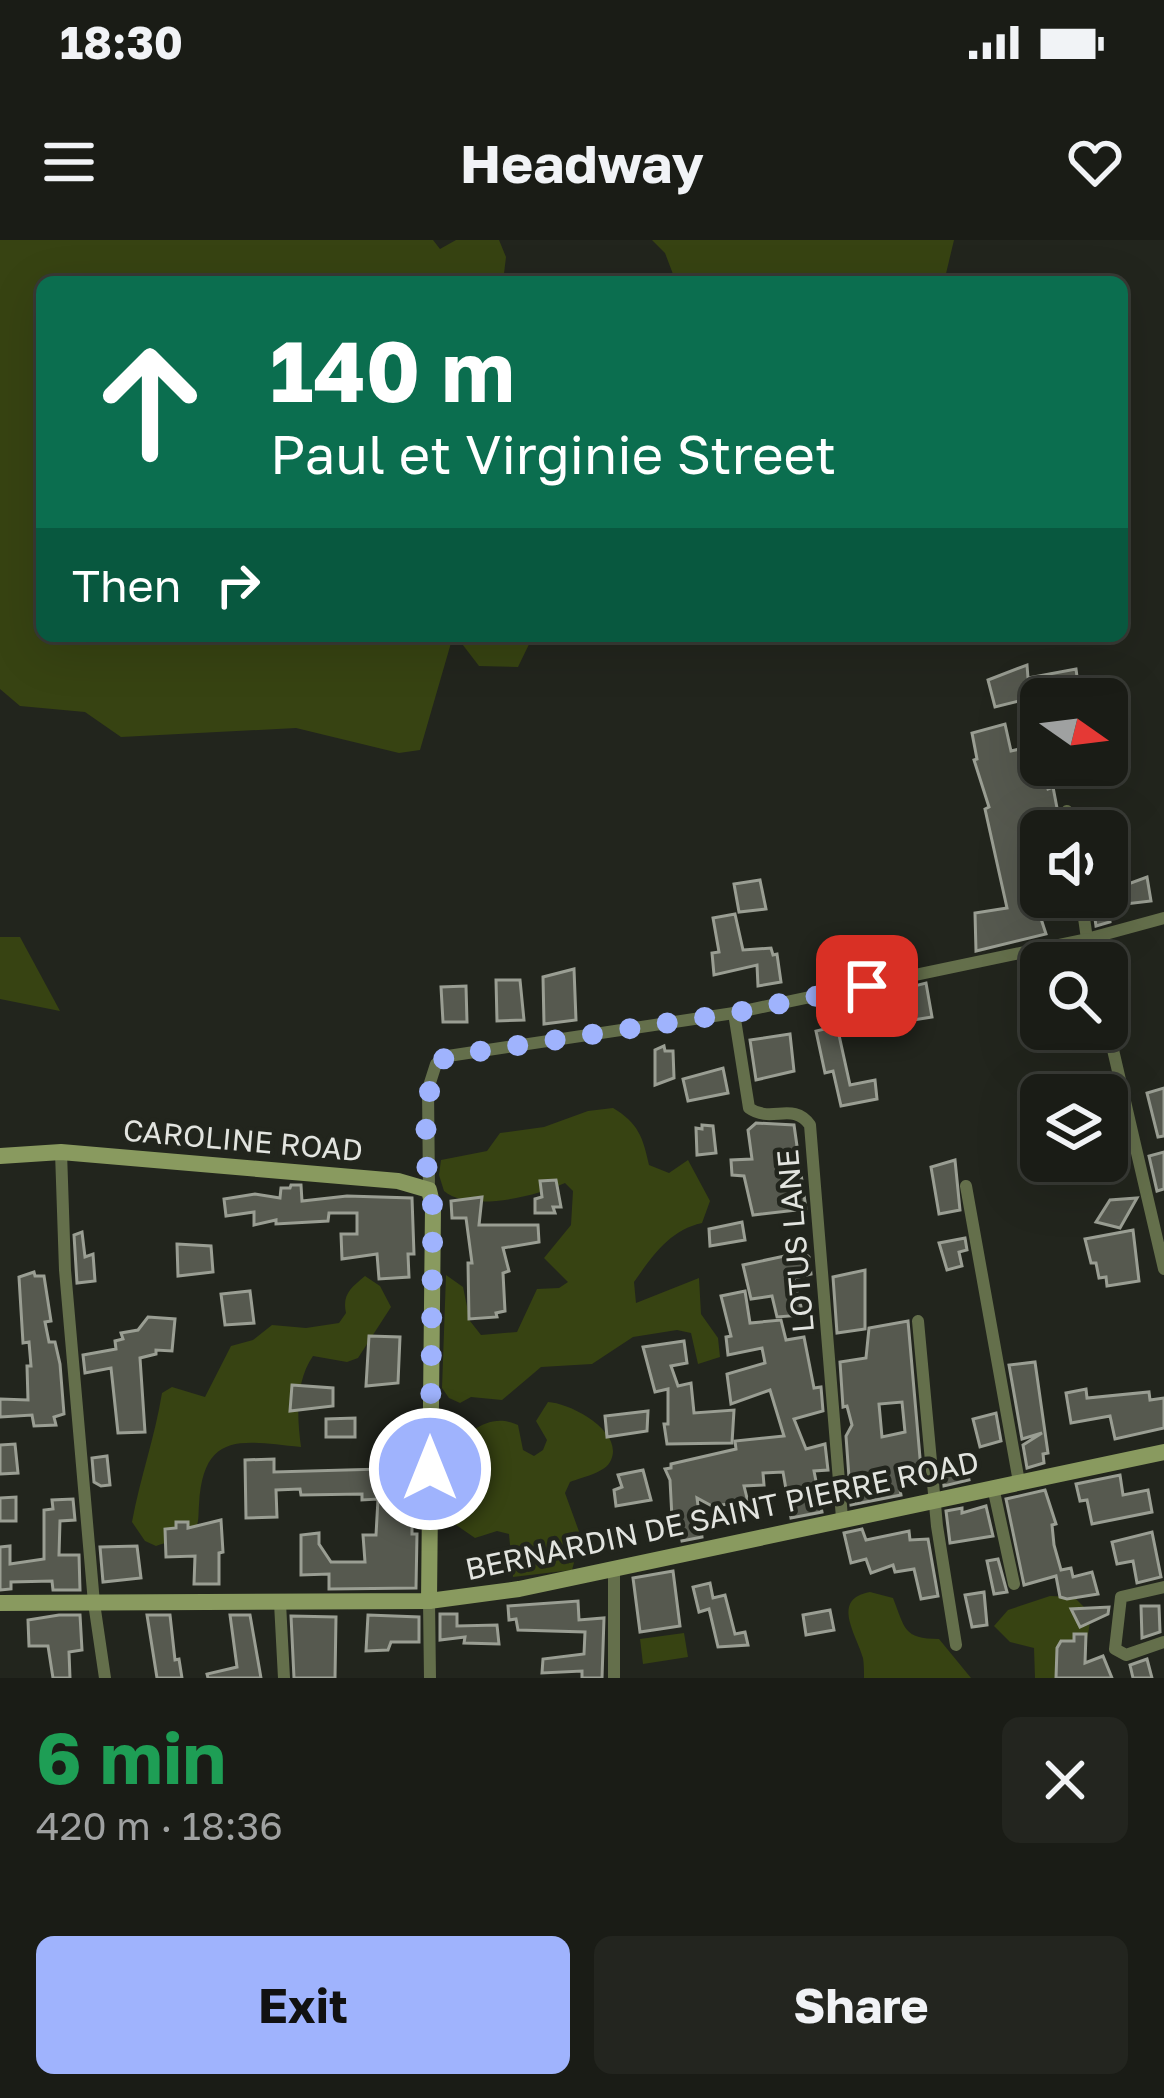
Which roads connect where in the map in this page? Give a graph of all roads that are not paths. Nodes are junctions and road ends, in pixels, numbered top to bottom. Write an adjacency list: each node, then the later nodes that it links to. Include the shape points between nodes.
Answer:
1 (1084, 918): 3 (street)
2 (1164, 918): 3 (street)
3 (1087, 939): 4 (street); 5 (street)
4 (1088, 942)
5 (734, 1013): 10 (street, via 448,1056 436,1064 428,1089); 17 (street, LOTUS LANE, via 749,1108 771,1117 792,1111 810,1125)
6 (1113, 1050): 11 (street)
7 (61, 1152): 8 (main road, CAROLINE ROAD); 10 (main road, CAROLINE ROAD); 24 (street)
8 (0, 1156)
9 (966, 1186): 14 (street)
10 (429, 1190): 21 (main road)
11 (1164, 1269)
12 (918, 1321): 16 (street)
13 (1164, 1452): 14 (main road, BERNARDIN DE SAINT PIERRE ROAD)
14 (1019, 1482): 15 (main road, BERNARDIN DE SAINT PIERRE ROAD)
15 (993, 1487): 16 (main road, BERNARDIN DE SAINT PIERRE ROAD); 19 (street)
16 (937, 1498): 17 (main road, BERNARDIN DE SAINT PIERRE ROAD); 26 (street)
17 (842, 1518): 18 (main road, BERNARDIN DE SAINT PIERRE ROAD)
18 (614, 1571): 21 (main road, BERNARDIN DE SAINT PIERRE ROAD); 30 (street)
19 (1014, 1584)
20 (1164, 1587): 25 (street, via 1125,1595 1115,1649 1126,1654)
21 (429, 1600): 23 (main road, BERNARDIN DE SAINT PIERRE ROAD); 29 (street)
22 (0, 1603): 24 (main road, BERNARDIN DE SAINT PIERRE ROAD)
23 (280, 1603): 24 (main road, BERNARDIN DE SAINT PIERRE ROAD); 28 (street)
24 (94, 1604): 27 (street)
25 (1164, 1642)
26 (956, 1645)
27 (104, 1678)
28 (284, 1678)
29 (430, 1678)
30 (614, 1678)

